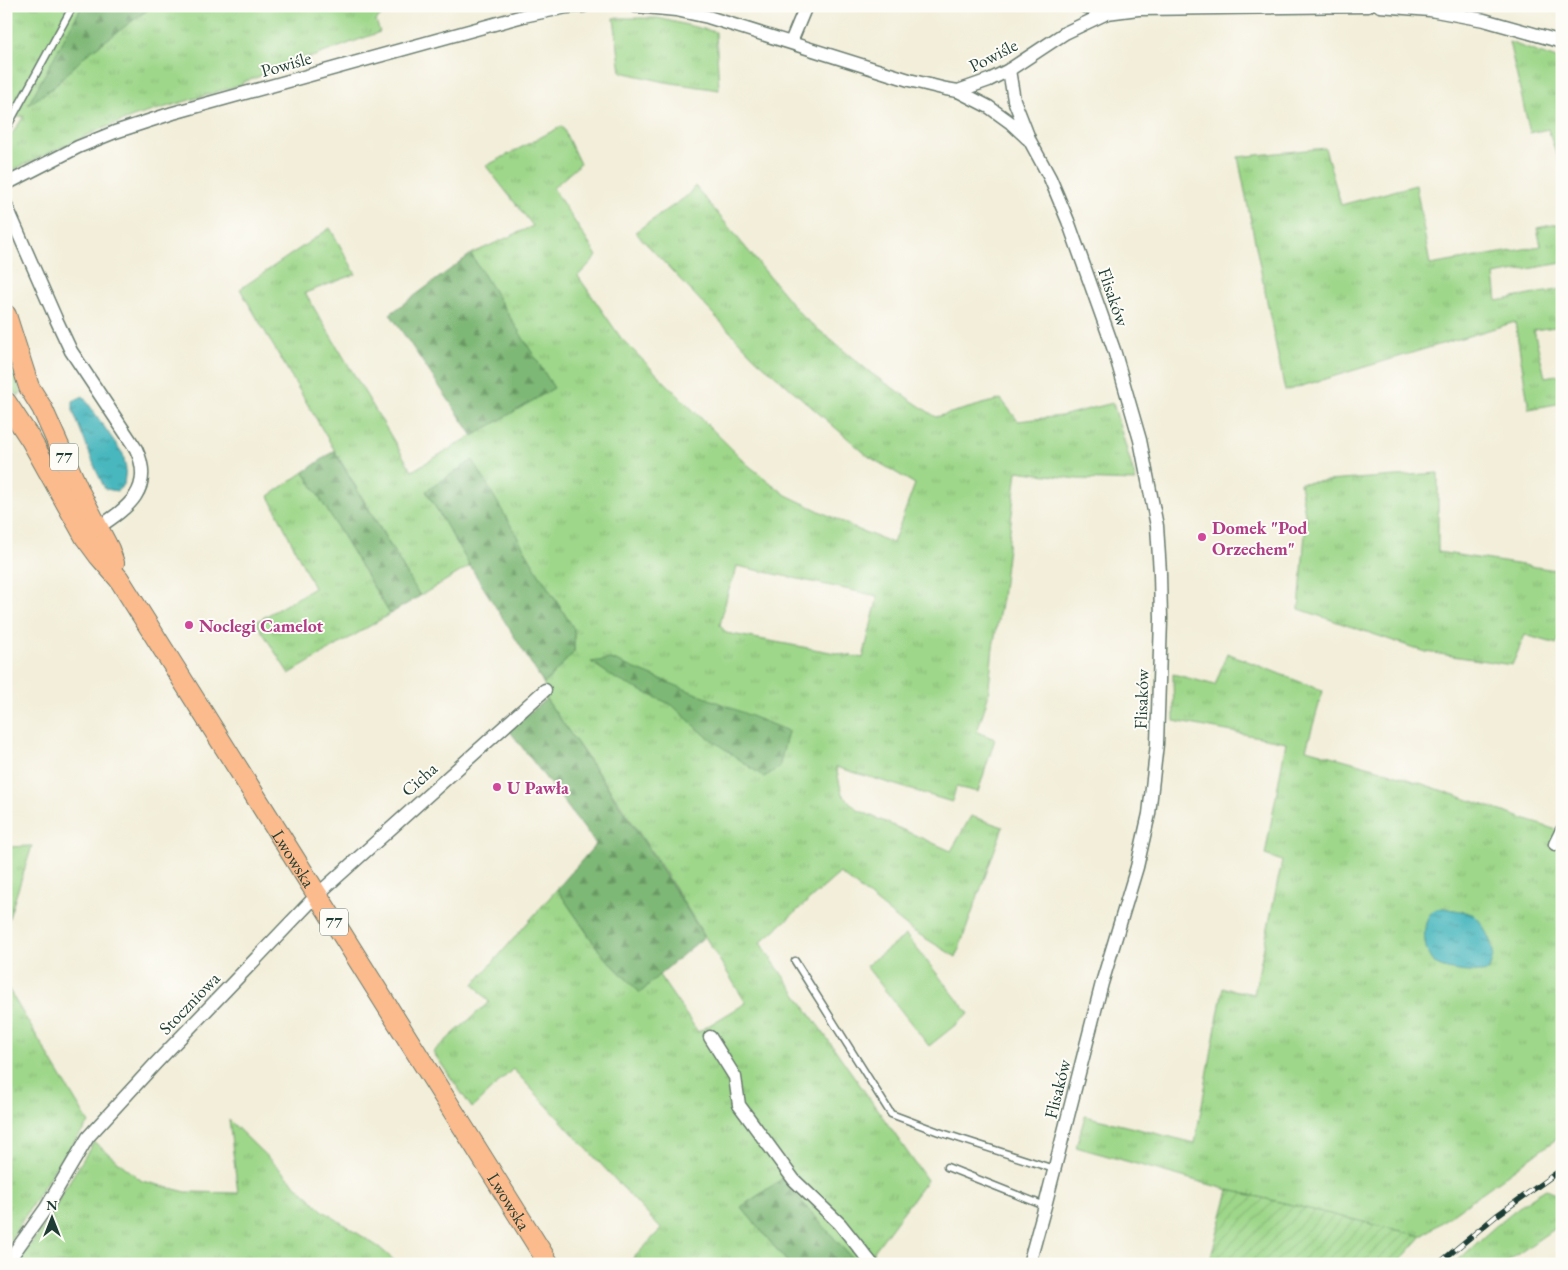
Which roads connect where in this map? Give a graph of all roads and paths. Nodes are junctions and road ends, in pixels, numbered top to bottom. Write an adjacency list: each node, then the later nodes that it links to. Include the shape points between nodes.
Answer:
1 (73, 6): 13 (lane)
2 (584, 6): 15 (street, Powiśle, via 522,16 173,114 78,147)
3 (635, 6): 9 (street, Powiśle, via 708,17)
4 (806, 6): 9 (street)
5 (1084, 6): 8 (street)
6 (1368, 6): 8 (street, Powiśle, via 1138,9)
7 (1380, 6): 10 (street, via 1430,10 1484,20)
8 (1107, 13): 11 (street, Powiśle, via 1065,33)
9 (791, 42): 12 (street, Powiśle, via 909,80)
10 (1562, 42)
11 (1009, 70): 12 (street, Powiśle); 14 (street, Flisaków, via 1014,100)
12 (958, 90): 14 (street, Flisaków, via 989,107)
13 (6, 129)
14 (1030, 140): 29 (street, Flisaków, via 1068,221 1117,359 1150,482 1161,582 1156,744 1149,814)
15 (6, 184)
16 (6, 205): 21 (street, via 71,351 140,456 141,482 134,499)
17 (6, 316): 18 (main road, Lwowska / 77)
18 (29, 387): 20 (main road, Lwowska / 77, via 27,413); 21 (main road, Lwowska / 77, via 42,408 80,493)
19 (6, 402): 20 (main road, Lwowska / 77)
20 (31, 440): 21 (main road, Lwowska / 77)
21 (92, 532): 25 (main road, Lwowska / 77, via 98,556 119,579)
22 (545, 690): 25 (street, Cicha)
23 (1562, 830): 24 (street)
24 (1555, 844)
25 (317, 895): 31 (street, Stoczniowa, via 88,1137 46,1208); 32 (main road, Lwowska / 77)
26 (795, 961): 29 (lane, via 892,1114)
27 (710, 1037): 33 (street, via 735,1077 739,1106 794,1180 840,1224)
28 (946, 1167): 30 (lane)
29 (1054, 1169): 30 (street, Flisaków)
30 (1045, 1206): 34 (street, Flisaków)
31 (6, 1264)
32 (549, 1264)
33 (872, 1264)
34 (1029, 1264)

